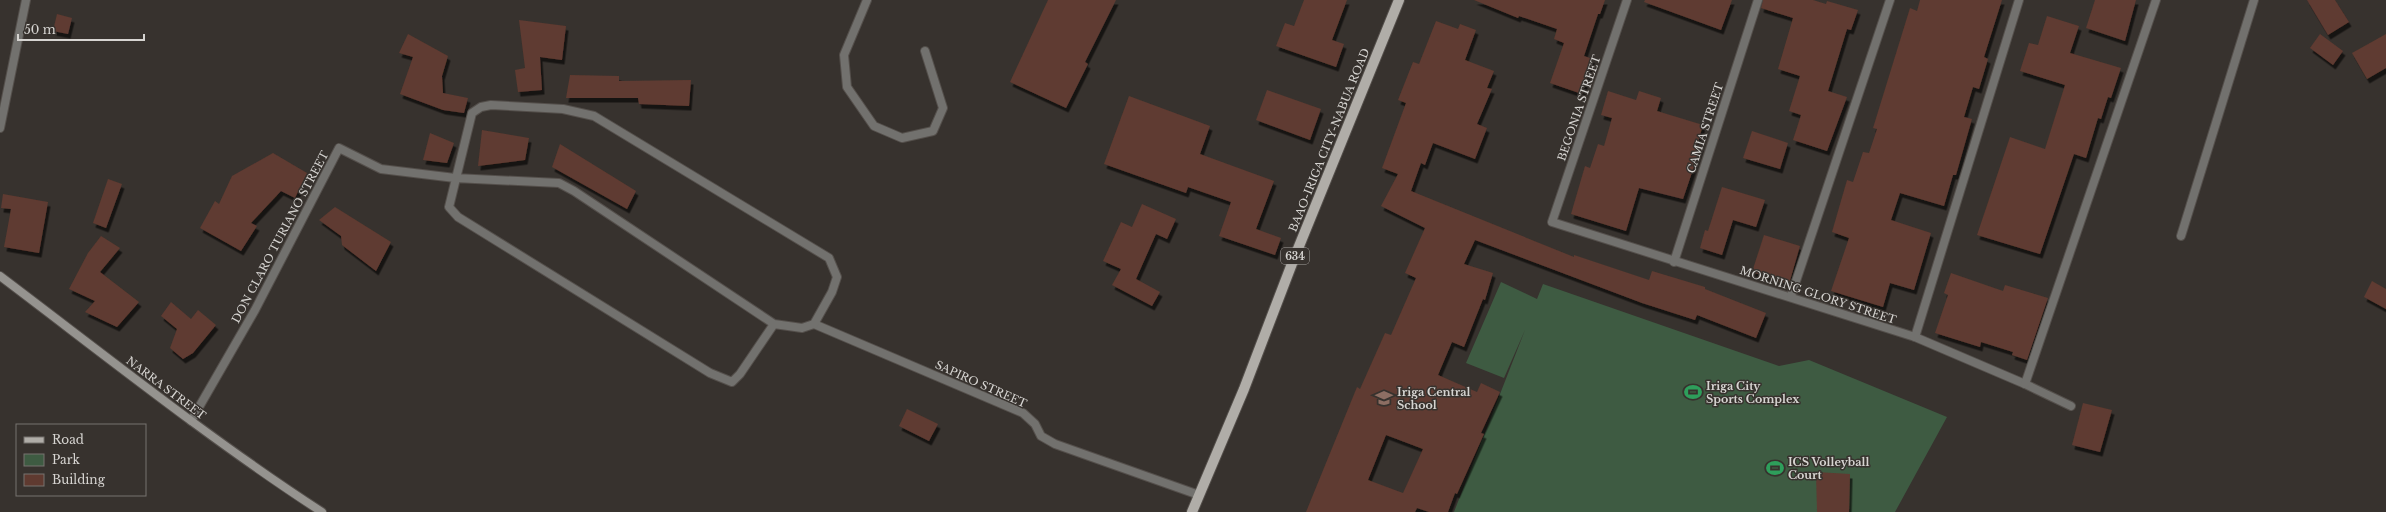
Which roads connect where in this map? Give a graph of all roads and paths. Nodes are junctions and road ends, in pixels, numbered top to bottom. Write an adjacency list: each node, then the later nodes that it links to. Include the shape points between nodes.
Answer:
1 (26, 0): 11 (street)
2 (867, 0): 10 (street, via 844,54 847,87 874,126 902,138 933,131 943,108)
3 (1399, 0): 24 (main road, BAAO-IRIGA CITY-NABUA ROAD / 634, via 1244,389)
4 (1628, 0): 13 (street, BEGONIA STREET)
5 (1758, 0): 15 (street, CAMIA STREET)
6 (1890, 0): 17 (street)
7 (2019, 0): 20 (street)
8 (2156, 0): 21 (street)
9 (2254, 0): 14 (street)
10 (924, 51)
11 (0, 128)
12 (455, 178): 18 (street, via 559,184 574,191); 18 (street, via 449,207 458,217 710,373 732,382); 19 (street, via 472,113 481,107 491,104 514,105 563,109 594,116 829,258 836,277 832,292); 23 (street, DON CLARO TURIANO STREET, via 381,169 340,148 256,310)
13 (1552, 222): 15 (street, MORNING GLORY STREET)
14 (2181, 236)
15 (1674, 262): 17 (street, MORNING GLORY STREET)
16 (0, 276): 23 (street, NARRA STREET)
17 (1791, 296): 20 (street, MORNING GLORY STREET)
18 (774, 324): 19 (street, via 802,328)
19 (814, 324): 24 (street, SAPIRO STREET, via 1023,413 1035,424 1041,436 1055,444)
20 (1915, 337): 21 (street, MORNING GLORY STREET)
21 (2025, 384): 22 (street, MORNING GLORY STREET)
22 (2071, 406)
23 (191, 421): 25 (street, NARRA STREET)
24 (1198, 495): 26 (main road, BAAO-IRIGA CITY-NABUA ROAD / 634)
25 (322, 512)
26 (1192, 512)

